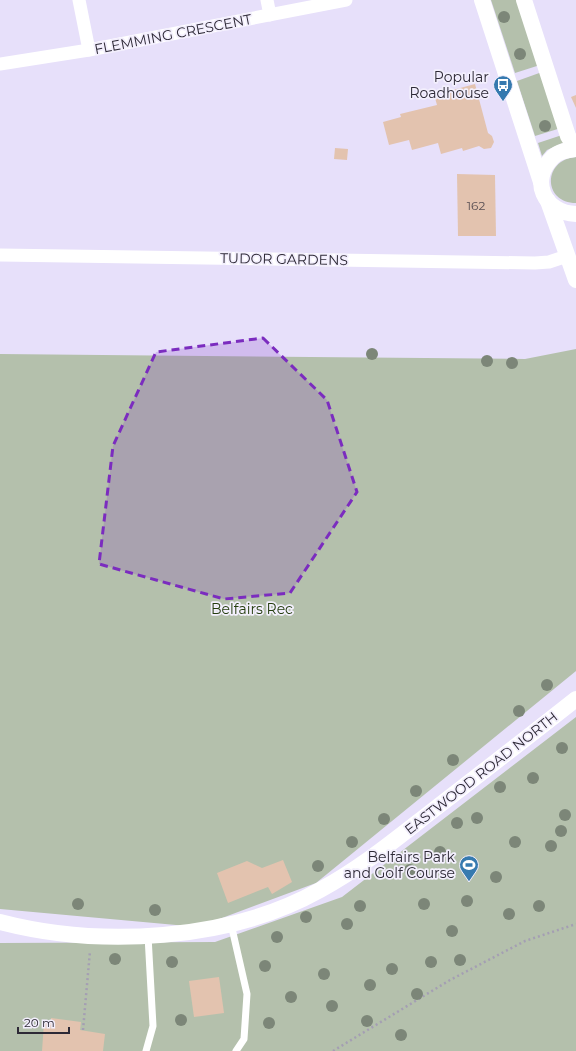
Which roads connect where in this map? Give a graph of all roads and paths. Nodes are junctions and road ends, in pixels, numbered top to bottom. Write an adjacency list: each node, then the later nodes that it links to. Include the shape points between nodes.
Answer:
1 (80, 0): 7 (street)
2 (267, 0): 6 (street)
3 (346, 0): 6 (street, FLEMMING CRESCENT)
4 (482, 0): 10 (street)
5 (524, 0): 9 (street, via 568,136)
6 (270, 15): 7 (street, FLEMMING CRESCENT)
7 (89, 50): 8 (street, FLEMMING CRESCENT)
8 (0, 64)
9 (576, 149): 10 (street, via 563,151 553,157 544,170)
10 (541, 182): 11 (street, via 542,191)
11 (548, 201): 12 (street, via 555,208); 14 (street)
12 (576, 214)
13 (0, 254): 14 (street, TUDOR GARDENS, via 535,263 549,262)
14 (567, 256): 15 (street)
15 (576, 280)
16 (576, 699): 18 (street, EASTWOOD ROAD NORTH, via 360,867 320,891 275,911)
17 (0, 922): 20 (street, EASTWOOD ROAD NORTH, via 23,928)
18 (231, 924): 21 (street, EASTWOOD ROAD NORTH); 24 (lane, via 247,994 244,1039)
19 (576, 924): 25 (path, via 525,940 450,980)
20 (91, 936): 21 (street, EASTWOOD ROAD NORTH); 22 (path)
21 (148, 936): 23 (lane, via 153,1026)
22 (83, 1030)
23 (146, 1051)
24 (236, 1051)
25 (333, 1051)

